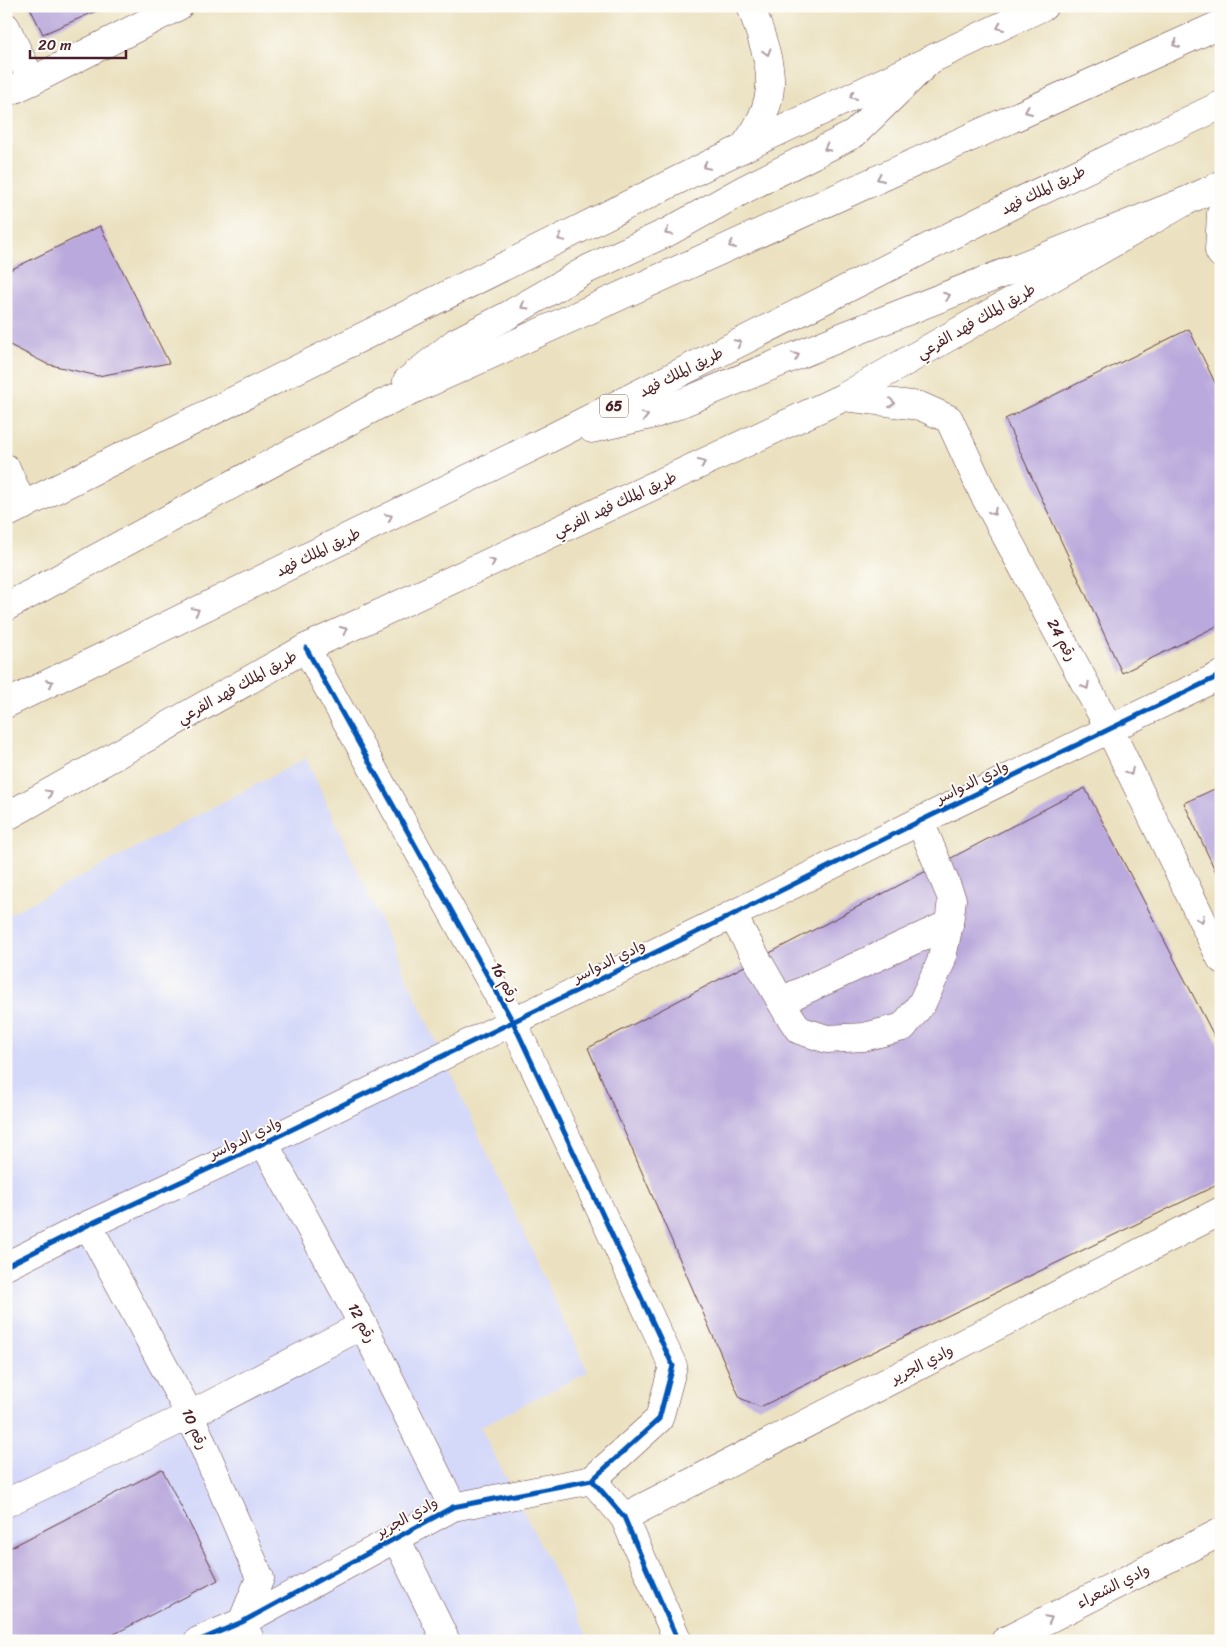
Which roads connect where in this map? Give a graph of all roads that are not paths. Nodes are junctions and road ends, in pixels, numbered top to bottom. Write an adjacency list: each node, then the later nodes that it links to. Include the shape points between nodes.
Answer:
1 (179, 6): 7 (main road)
2 (751, 6): 10 (main road, one-way to 10, via 767,53 771,79 764,117)
3 (1044, 6): 6 (main road, one-way to 6)
4 (1221, 24): 16 (main road, one-way to 16)
5 (6, 27): 7 (main road)
6 (930, 60): 10 (main road, one-way to 10); 16 (main road, one-way to 16, via 854,134 670,231 588,269 456,342)
7 (32, 82): 8 (main road)
8 (6, 93)
9 (1221, 105): 17 (main road, طريق الملك فهد / 65, one-way to 9, via 1005,209)
10 (742, 149): 19 (main road, one-way to 19)
11 (1221, 185): 12 (main road, طريق الملك فهد الفرعي)
12 (1186, 201): 15 (main road, طريق الملك فهد الفرعي); 17 (main road, one-way to 12, via 655,414)
13 (1221, 213): 14 (main road)
14 (1221, 254)
15 (844, 398): 21 (main road, طريق الملك فهد الفرعي, one-way to 15); 24 (main road, رقم 24, one-way to 24, via 920,406 949,419 983,493)
16 (377, 406): 20 (main road)
17 (547, 440): 23 (main road, طريق الملك فهد / 65, one-way to 17)
18 (6, 468): 19 (main road)
19 (15, 510)
20 (6, 607)
21 (306, 648): 25 (main road, طريق الملك فهد الفرعي, one-way to 21); 31 (main road, رقم 16)
22 (1221, 675): 24 (main road, وادي الدواسر)
23 (6, 704)
24 (1109, 728): 26 (main road, وادي الدواسر); 29 (main road, رقم 24, one-way to 29)
25 (6, 817)
26 (920, 821): 27 (main road, وادي الدواسر); 28 (main road, via 952,899)
27 (732, 916): 30 (main road); 31 (main road, وادي الدواسر)
28 (949, 924): 30 (main road); 30 (main road, via 941,962 922,1003 903,1027 864,1038 827,1039 799,1030)
29 (1221, 959)
30 (781, 1001)
31 (513, 1022): 32 (main road, وادي الدواسر); 38 (main road, رقم 16, via 673,1366 659,1419)
32 (264, 1143): 34 (main road, وادي الدواسر); 36 (main road, رقم 12)
33 (1221, 1211): 41 (main road, وادي الجرير)
34 (88, 1225): 35 (main road, وادي الدواسر); 37 (main road, رقم 10)
35 (6, 1266)
36 (363, 1324): 37 (main road); 40 (main road, رقم 12)
37 (190, 1415): 39 (main road); 44 (main road, رقم 10, via 260,1578)
38 (592, 1480): 40 (main road, وادي الجرير); 41 (main road)
39 (6, 1503)
40 (453, 1507): 42 (main road, وادي الجرير)
41 (624, 1517): 47 (main road)
42 (396, 1538): 44 (main road, وادي الجرير); 46 (main road)
43 (1219, 1538): 48 (main road, وادي الشعراء, one-way to 43)
44 (247, 1631): 45 (main road, وادي الجرير)
45 (198, 1641)
46 (446, 1641)
47 (678, 1641)
48 (1005, 1641)

